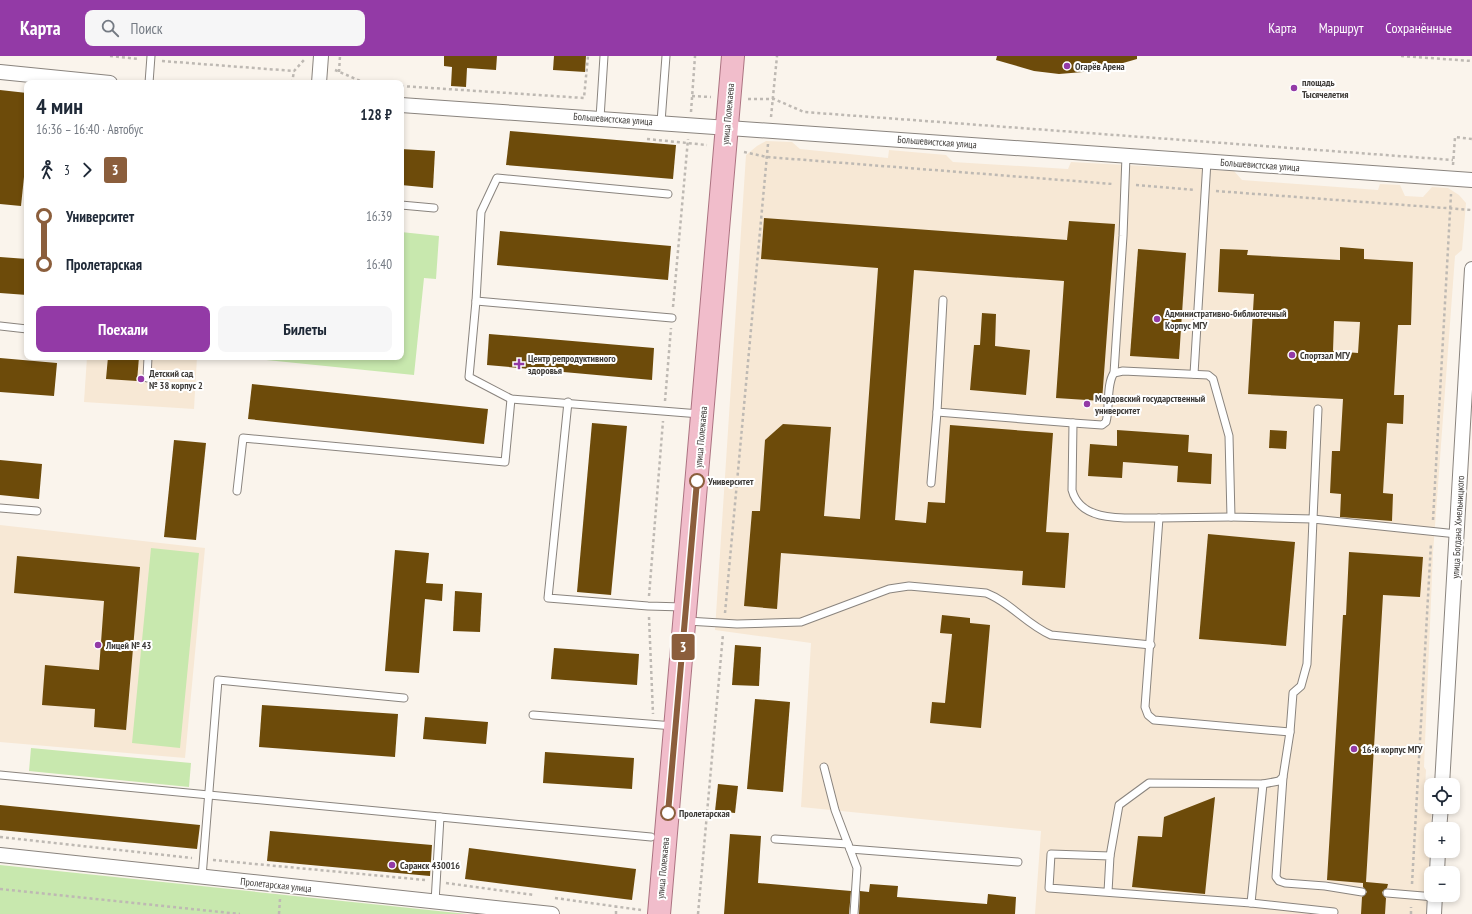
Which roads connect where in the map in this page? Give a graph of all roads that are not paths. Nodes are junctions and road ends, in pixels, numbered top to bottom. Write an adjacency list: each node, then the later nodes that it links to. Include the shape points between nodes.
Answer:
1 (604, 56): 11 (lane)
2 (666, 56): 12 (lane)
3 (733, 56): 13 (main road, улица Полежаева)
4 (151, 58): 8 (lane)
5 (321, 60): 9 (street)
6 (0, 72): 7 (street)
7 (46, 80)
8 (149, 80)
9 (319, 80)
10 (404, 105): 11 (street, Большевистская улица)
11 (600, 118): 12 (street, Большевистская улица)
12 (661, 122): 13 (street, Большевистская улица, via 689,124)
13 (727, 138): 14 (street, Большевистская улица); 34 (main road, улица Полежаева)
14 (1126, 156): 15 (street, Большевистская улица); 27 (lane)
15 (1207, 161): 16 (street, Большевистская улица); 28 (lane)
16 (1472, 180)
17 (668, 194): 22 (lane, via 497,178 481,212)
18 (404, 206): 19 (lane)
19 (434, 208)
20 (1472, 269): 43 (street, улица Богдана Хмельницкого)
21 (943, 300): 33 (lane)
22 (476, 301): 23 (lane); 30 (lane, via 468,377)
23 (672, 318)
24 (0, 326): 25 (lane)
25 (24, 329)
26 (148, 360): 29 (lane)
27 (1114, 373): 28 (lane, via 1122,371); 35 (lane, via 1106,422 1102,425)
28 (1194, 374): 40 (lane, via 1208,375 1213,379 1229,436)
29 (147, 378)
30 (511, 399): 31 (lane); 37 (lane, via 505,462 243,438)
31 (568, 402): 34 (lane); 44 (lane, via 548,598 648,606)
32 (1318, 409): 42 (lane)
33 (937, 412): 35 (lane); 36 (lane)
34 (703, 414): 44 (main road, улица Полежаева)
35 (1073, 423): 41 (lane, via 1074,499 1098,515)
36 (931, 483)
37 (237, 490)
38 (0, 508): 39 (lane)
39 (37, 511)
40 (1231, 517): 41 (lane); 42 (lane)
41 (1159, 518): 45 (lane)
42 (1313, 519): 43 (lane); 49 (lane, via 1307,664 1301,686 1293,693)
43 (1457, 534): 53 (street, улица Богдана Хмельницкого)
44 (685, 614): 45 (lane, via 724,623 801,622 889,589 909,586 996,597 1037,630 1051,636); 48 (main road, улица Полежаева)
45 (1151, 645): 49 (lane, via 1145,707 1148,715 1154,720)
46 (404, 698): 55 (lane, via 218,680)
47 (533, 715): 48 (lane)
48 (676, 726): 71 (main road, улица Полежаева)
49 (1290, 732): 52 (lane)
50 (824, 767): 59 (lane, via 835,810)
51 (0, 775): 55 (lane)
52 (1283, 777): 54 (lane); 65 (lane, via 1276,877 1285,883)
53 (1442, 778)
54 (1264, 784): 61 (lane, via 1150,783 1119,805); 70 (lane)
55 (208, 796): 56 (lane); 63 (lane)
56 (440, 817): 57 (lane); 68 (lane)
57 (651, 837)
58 (776, 839): 59 (lane)
59 (849, 846): 62 (lane); 74 (lane, via 858,868)
60 (0, 856): 63 (street, Пролетарская улица)
61 (1110, 856): 64 (lane); 64 (lane, via 1051,854 1049,888)
62 (1018, 862)
63 (202, 877): 68 (street, Пролетарская улица)
64 (1108, 892): 70 (lane)
65 (1362, 892)
66 (1387, 894): 67 (lane)
67 (1424, 895)
68 (435, 902): 73 (street, Пролетарская улица)
69 (1435, 902): 75 (street)
70 (1251, 903): 72 (lane)
71 (652, 908)
72 (1334, 912)
73 (552, 914)
74 (854, 914)
75 (1434, 914)

